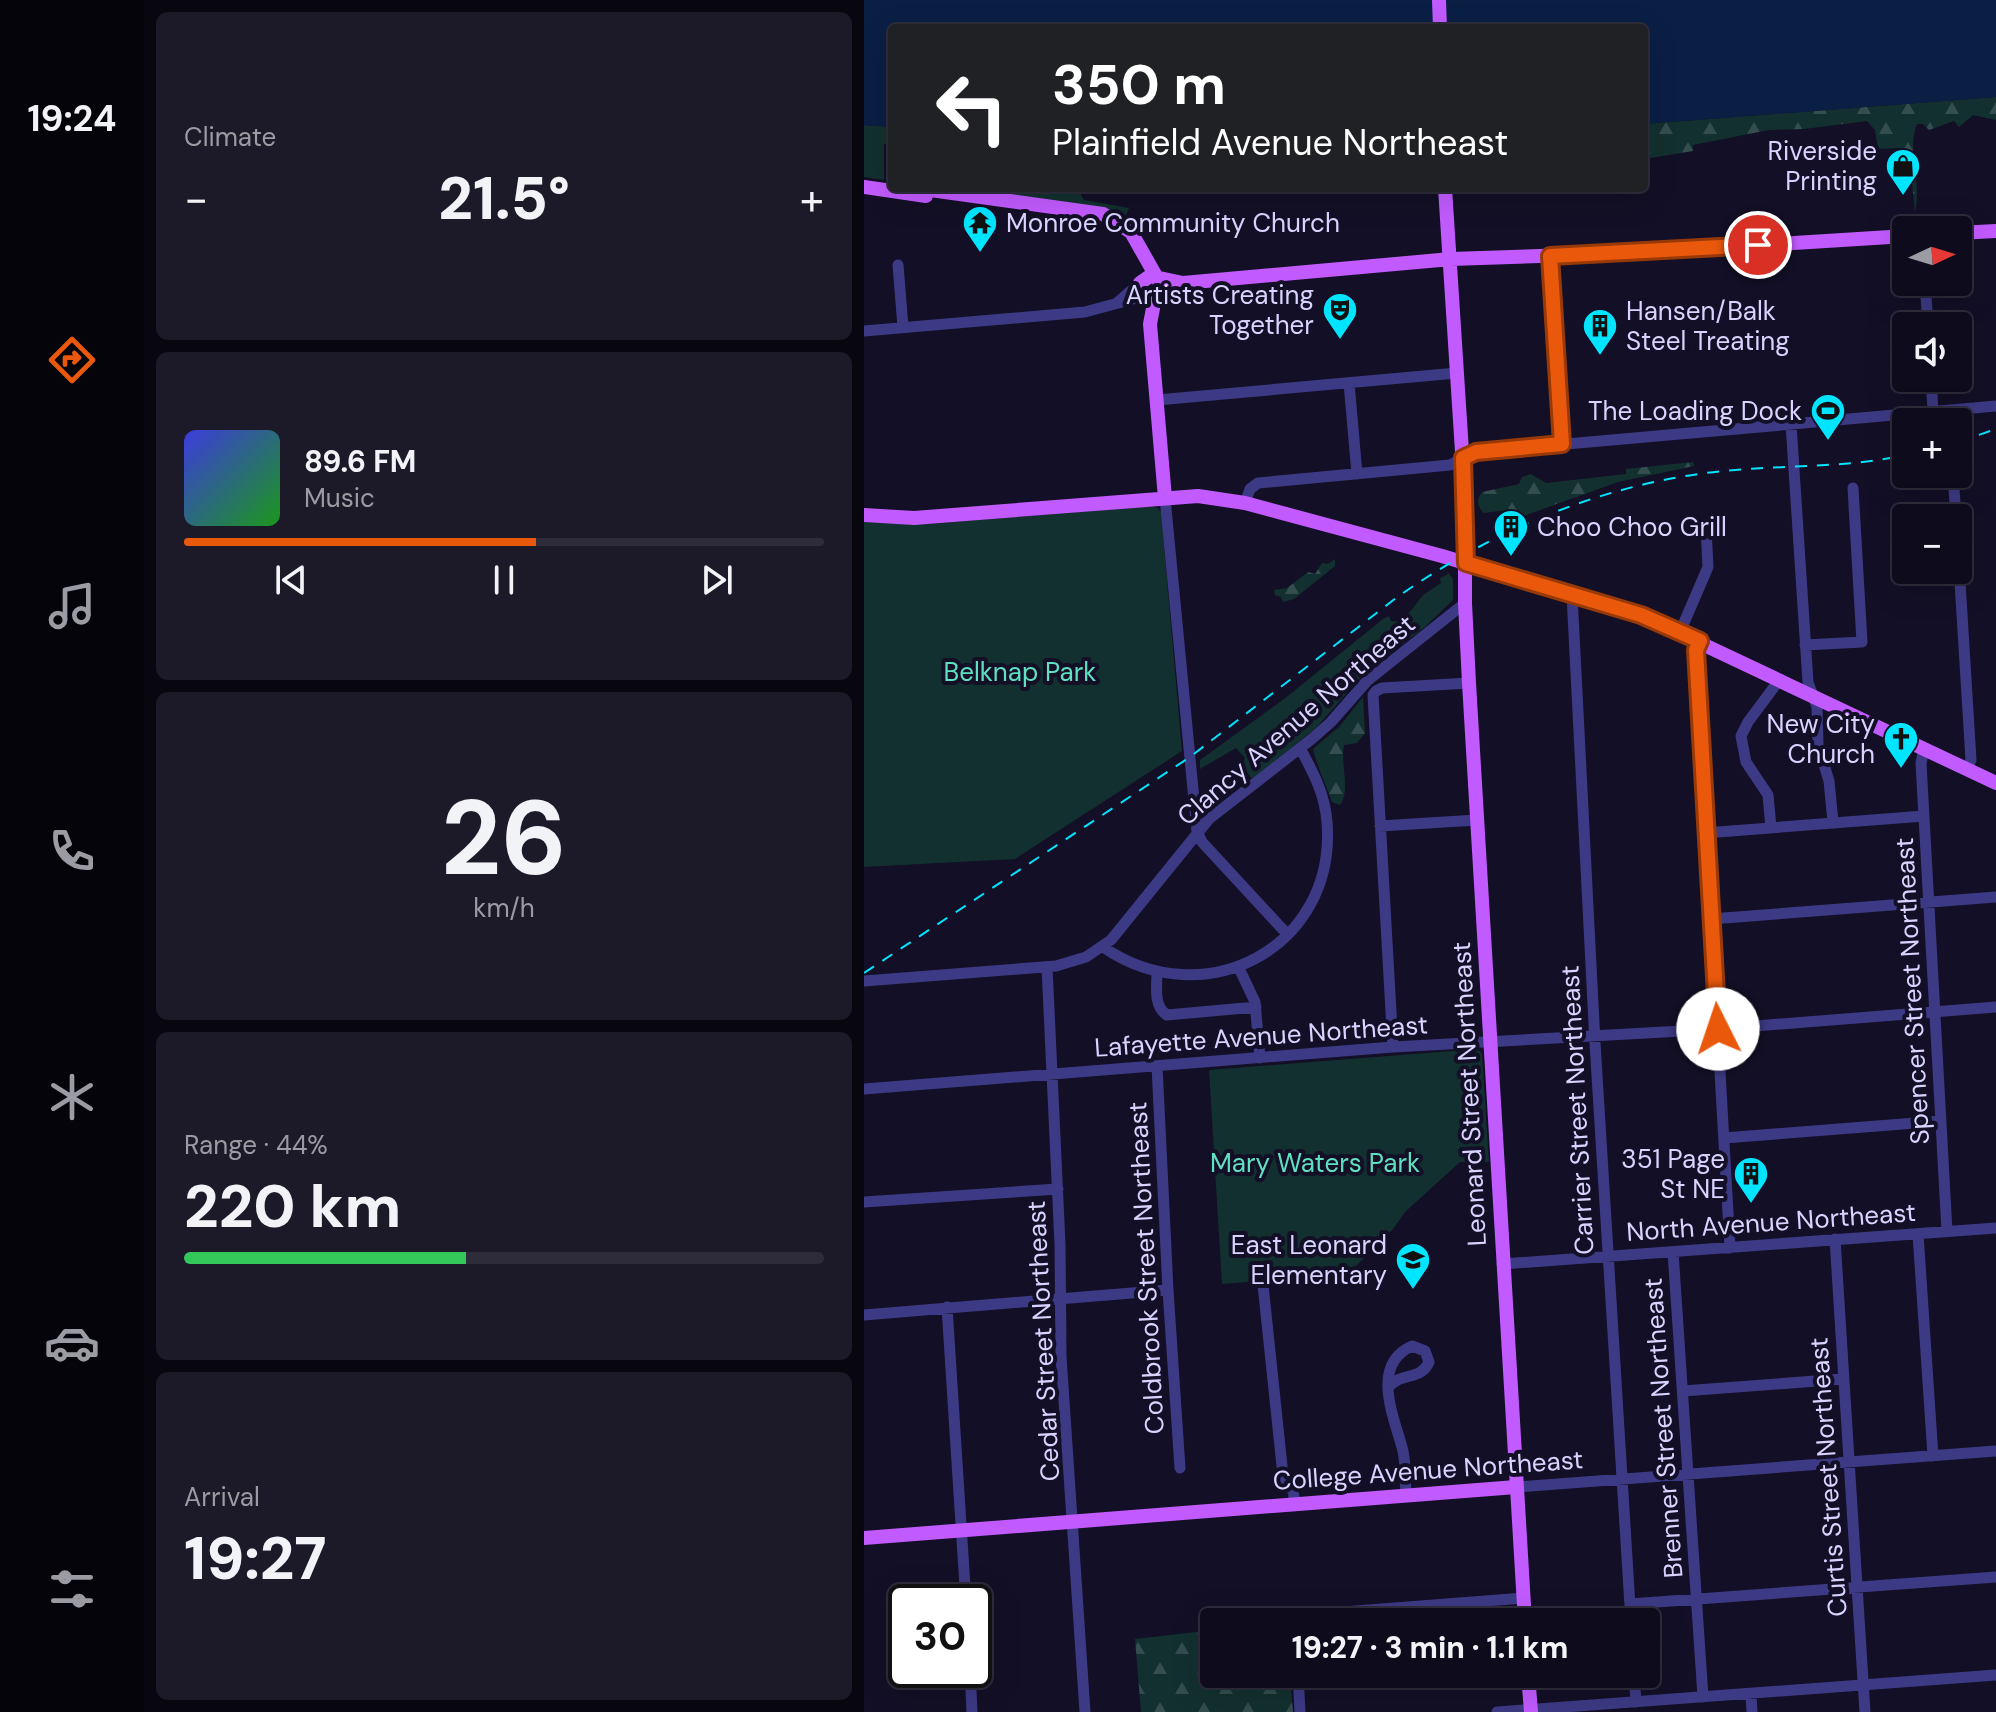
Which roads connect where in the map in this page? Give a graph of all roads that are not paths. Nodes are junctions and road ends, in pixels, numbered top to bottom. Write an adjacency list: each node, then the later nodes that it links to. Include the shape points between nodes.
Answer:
1 (1439, 0): 2 (main road)
2 (1440, 24)
3 (864, 181): 4 (main road)
4 (888, 184)
5 (864, 187): 6 (main road)
6 (888, 190)
7 (901, 192): 10 (main road)
8 (945, 192): 10 (main road, via 1103,214)
9 (1445, 192): 16 (main road, Leonard Street Northeast)
10 (1113, 221): 14 (main road, via 1131,232)
11 (1996, 231): 12 (main road)
12 (1972, 232)
13 (1892, 237): 15 (main road)
14 (1141, 253): 18 (main road); 20 (main road)
15 (1550, 256): 16 (main road); 30 (street)
16 (1451, 259): 19 (main road); 23 (main road, Leonard Street Northeast)
17 (898, 265): 21 (street)
18 (1157, 279): 19 (main road); 20 (main road, via 1148,276)
19 (1184, 283): 20 (main road)
20 (1147, 291): 21 (street, via 1085,312); 25 (main road)
21 (903, 327): 22 (street)
22 (864, 331)
23 (1457, 373): 24 (street); 31 (main road, Leonard Street Northeast)
24 (1349, 383): 25 (street); 32 (street)
25 (1157, 400): 34 (main road)
26 (1996, 406): 27 (street)
27 (1972, 411)
28 (1892, 415): 29 (street)
29 (1791, 424): 30 (street); 44 (street)
30 (1562, 444): 31 (street, via 1476,452)
31 (1463, 458): 32 (street, via 1450,465); 38 (main road, Leonard Street Northeast)
32 (1357, 474): 35 (street, via 1258,483)
33 (1853, 488): 44 (street, via 1862,642)
34 (1165, 498): 35 (main road, via 1212,496); 36 (main road, via 914,518); 57 (street)
35 (1245, 503): 38 (main road)
36 (864, 515)
37 (1706, 528): 42 (street, via 1708,567)
38 (1466, 563): 40 (main road); 41 (main road, Leonard Street Northeast)
39 (1960, 584): 50 (street, via 1971,760)
40 (1572, 595): 42 (main road); 72 (street, Carrier Street Northeast)
41 (1465, 603): 46 (main road, Leonard Street Northeast); 48 (street, Clancy Avenue Northeast, via 1367,681)
42 (1680, 632): 43 (main road)
43 (1700, 641): 45 (main road); 58 (street, via 1696,650)
44 (1805, 645): 47 (street)
45 (1780, 679): 47 (main road); 56 (street, via 1741,736 1746,762 1768,795)
46 (1469, 683): 53 (main road, Leonard Street Northeast); 55 (street, via 1376,691)
47 (1813, 695): 49 (main road); 54 (street)
48 (1300, 748): 57 (street, Clancy Avenue Northeast); 62 (street, via 1322,794 1327,841 1313,895)
49 (1924, 749): 50 (main road); 52 (street, Spencer Street Northeast)
50 (1967, 769): 51 (main road)
51 (1996, 783)
52 (1924, 816): 54 (street); 60 (street, Spencer Street Northeast)
53 (1477, 820): 55 (street); 73 (main road, Leonard Street Northeast)
54 (1833, 822): 56 (street)
55 (1380, 826): 74 (street)
56 (1771, 828): 58 (street)
57 (1197, 831): 62 (street); 63 (street, Clancy Avenue Northeast)
58 (1705, 833): 61 (street)
59 (1996, 897): 60 (street)
60 (1929, 902): 61 (street); 70 (street, Spencer Street Northeast)
61 (1711, 919): 71 (street)
62 (1287, 934): 65 (street)
63 (1103, 947): 64 (street, Clancy Avenue Northeast, via 1076,961); 66 (street)
64 (1047, 967): 67 (street, Clancy Avenue Northeast); 77 (street, Cedar Street Northeast)
65 (1239, 968): 66 (street, via 1205,975); 68 (street)
66 (1157, 971): 68 (street, via 1158,1005 1167,1015)
67 (864, 981)
68 (1256, 1007): 75 (street)
69 (1996, 1007): 70 (street, Lafayette Avenue Northeast)
70 (1934, 1012): 71 (street, Lafayette Avenue Northeast); 79 (street, Spencer Street Northeast)
71 (1718, 1029): 72 (street, Lafayette Avenue Northeast); 80 (street)
72 (1594, 1035): 73 (street, Lafayette Avenue Northeast); 89 (street, Carrier Street Northeast)
73 (1490, 1041): 74 (street, Lafayette Avenue Northeast); 90 (main road, Leonard Street Northeast)
74 (1393, 1047): 75 (street, Lafayette Avenue Northeast)
75 (1260, 1058): 76 (street, Lafayette Avenue Northeast)
76 (1157, 1066): 77 (street, Lafayette Avenue Northeast); 92 (street, Coldbrook Street Northeast)
77 (1052, 1074): 78 (street, Lafayette Avenue Northeast); 81 (street, Cedar Street Northeast)
78 (864, 1089)
79 (1941, 1121): 80 (street); 84 (street, Spencer Street Northeast)
80 (1724, 1138): 87 (street)
81 (1058, 1189): 82 (street); 93 (street, Cedar Street Northeast)
82 (864, 1202)
83 (1996, 1228): 84 (street, North Avenue Northeast)
84 (1947, 1231): 85 (street, North Avenue Northeast)
85 (1918, 1234): 86 (street, North Avenue Northeast); 100 (street)
86 (1835, 1239): 87 (street, North Avenue Northeast); 96 (street, Curtis Street Northeast)
87 (1730, 1248): 88 (street, North Avenue Northeast)
88 (1673, 1252): 89 (street, North Avenue Northeast); 98 (street, Brenner Street Northeast)
89 (1608, 1256): 90 (street, North Avenue Northeast); 104 (street, Carrier Street Northeast)
90 (1502, 1264): 105 (main road, Leonard Street Northeast)
91 (1263, 1285): 107 (street, via 1284,1485 1293,1490)
92 (1168, 1290): 93 (street); 102 (street, Coldbrook Street Northeast)
93 (1061, 1297): 94 (street); 108 (street, Cedar Street Northeast)
94 (947, 1307): 95 (street); 109 (street)
95 (864, 1315)
96 (1843, 1379): 98 (street); 101 (street, Curtis Street Northeast)
97 (1388, 1388): 106 (street, via 1403,1452)
98 (1683, 1391): 103 (street, Brenner Street Northeast)
99 (1996, 1451): 100 (street, College Avenue Northeast)
100 (1933, 1456): 101 (street, College Avenue Northeast)
101 (1850, 1462): 103 (street, College Avenue Northeast); 113 (street, Curtis Street Northeast)
102 (1180, 1468)
103 (1689, 1474): 104 (street, College Avenue Northeast); 115 (street, Brenner Street Northeast)
104 (1622, 1479): 105 (street, College Avenue Northeast); 116 (street, Carrier Street Northeast)
105 (1516, 1487): 106 (main road, College Avenue Northeast); 114 (main road, Leonard Street Northeast)
106 (1406, 1496): 107 (main road, College Avenue Northeast)
107 (1295, 1504): 108 (main road, College Avenue Northeast)
108 (1074, 1521): 109 (main road, College Avenue Northeast); 131 (street, Cedar Street Northeast)
109 (962, 1530): 110 (main road, College Avenue Northeast); 112 (street)
110 (864, 1538)
111 (1996, 1577): 113 (street)
112 (965, 1584)
113 (1857, 1588): 115 (street); 121 (street, Curtis Street Northeast)
114 (1524, 1598): 117 (street); 118 (main road, Leonard Street Northeast)
115 (1696, 1600): 116 (street); 127 (street, Brenner Street Northeast)
116 (1630, 1604): 119 (street, Carrier Street Northeast)
117 (1395, 1608)
118 (1524, 1608)
119 (1630, 1608)
120 (1996, 1675): 121 (street)
121 (1863, 1685): 126 (street); 135 (street, Curtis Street Northeast)
122 (971, 1688): 130 (street)
123 (1299, 1688): 132 (street)
124 (1529, 1688): 129 (main road)
125 (1635, 1688): 128 (street)
126 (1751, 1694): 127 (street); 134 (street)
127 (1703, 1697): 128 (street)
128 (1636, 1702): 129 (street)
129 (1530, 1711): 133 (street)
130 (972, 1712)
131 (1085, 1712)
132 (1300, 1712)
133 (1497, 1712)
134 (1752, 1712)
135 (1865, 1712)

